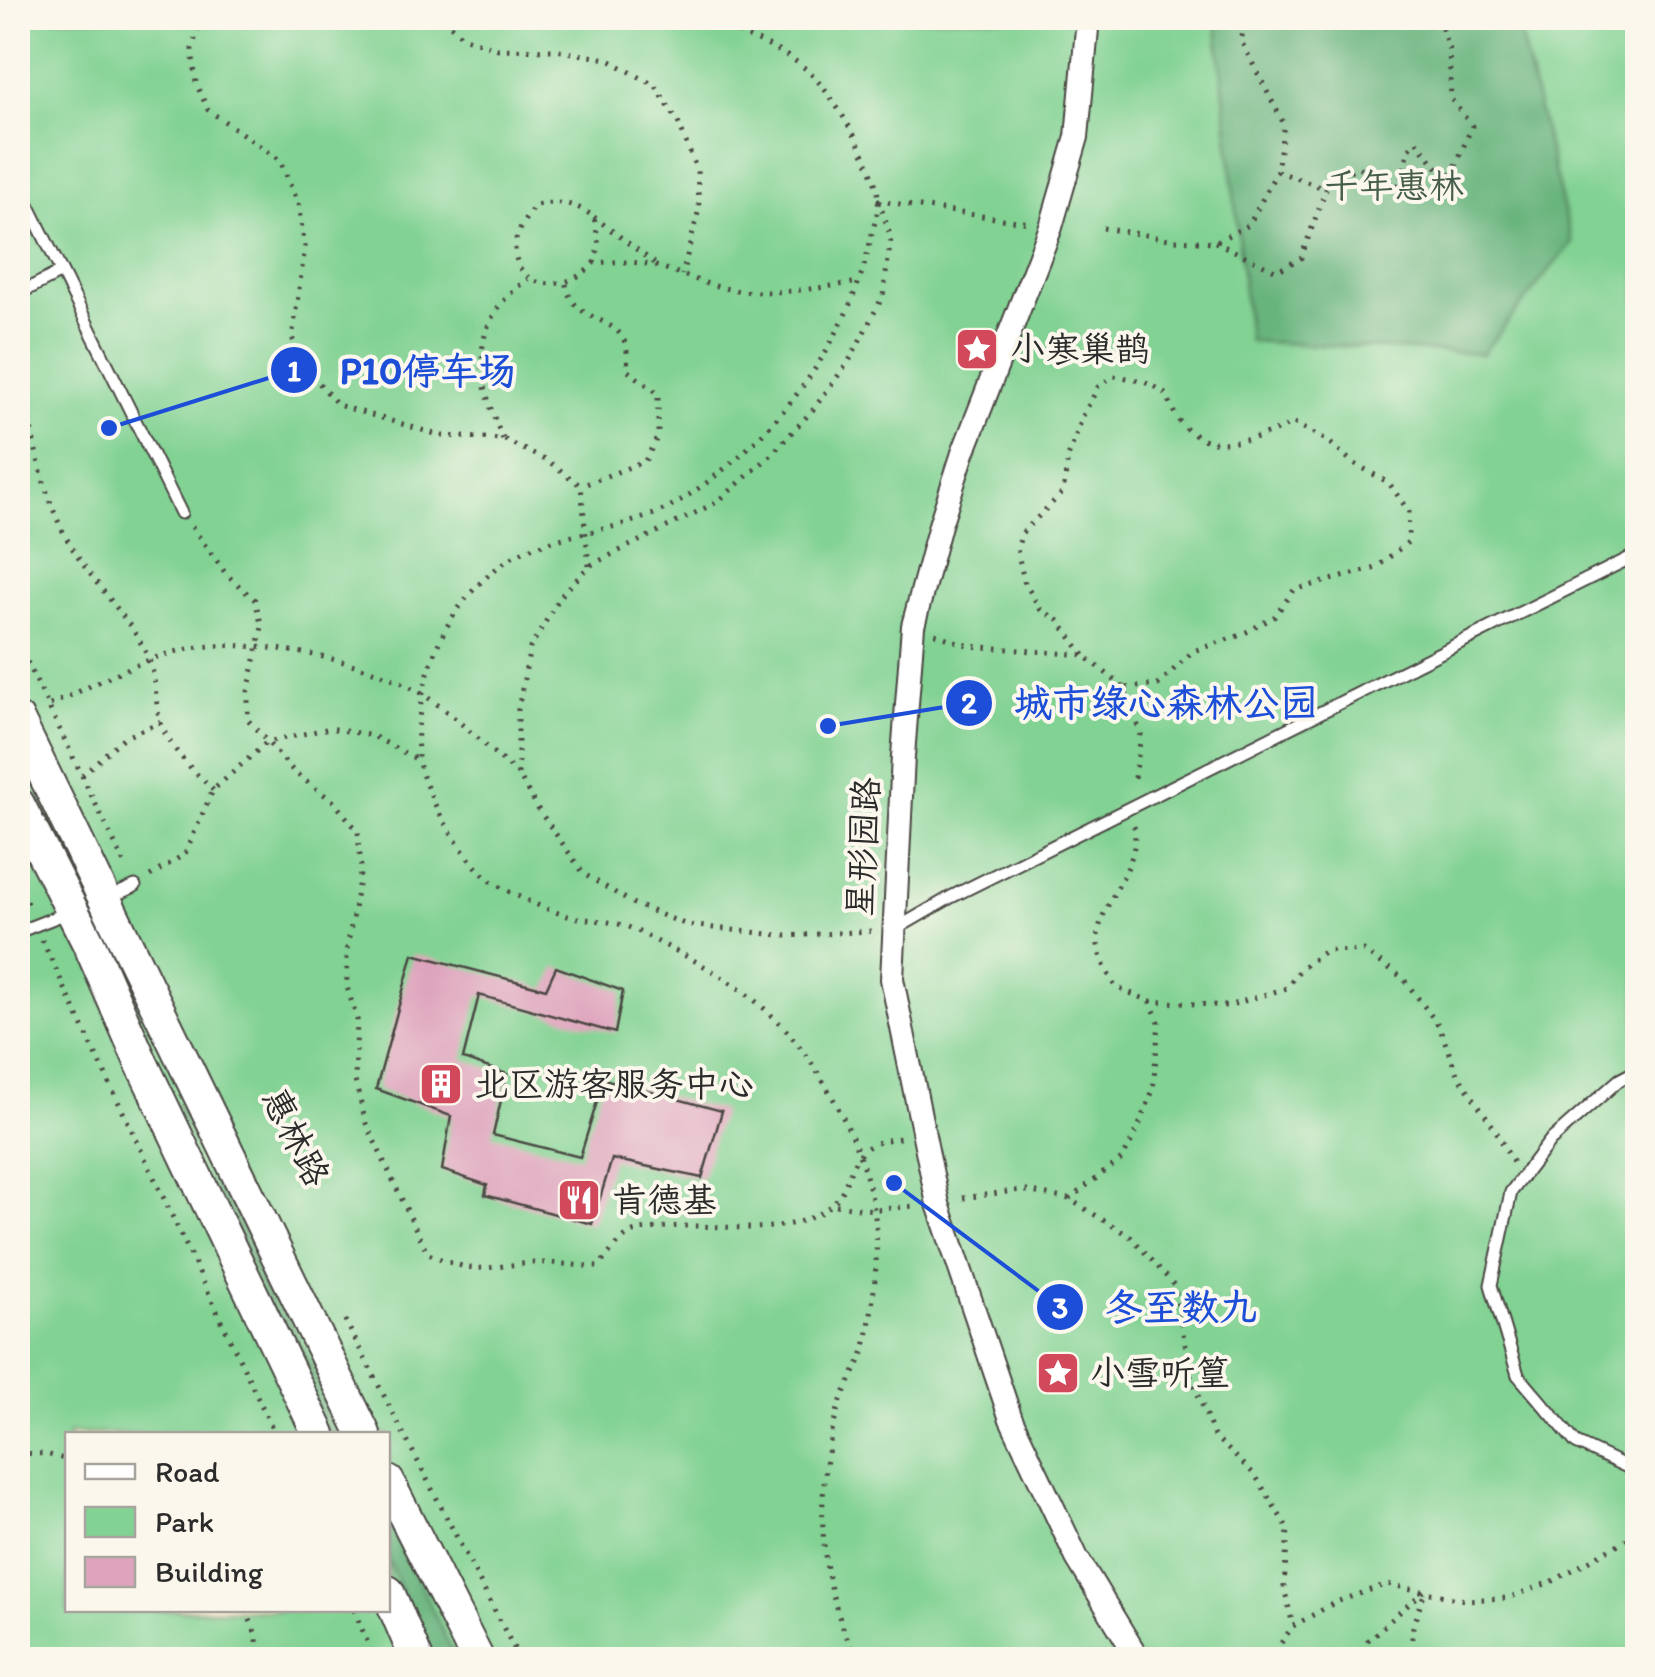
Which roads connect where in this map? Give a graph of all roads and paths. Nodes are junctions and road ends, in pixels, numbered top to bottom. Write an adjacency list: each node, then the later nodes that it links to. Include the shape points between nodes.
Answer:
1 (201, 18): 24 (path, via 192,49 208,110 280,160 298,204 305,247 292,338 313,376 338,405 384,421 442,436)
2 (443, 18): 18 (path, via 463,37 498,49 608,59 656,86 697,170 699,209)
3 (699, 18): 10 (path, via 807,70 870,166)
4 (1088, 18): 12 (street, 星形园路, via 1077,136)
5 (1246, 18): 7 (path, via 1241,41 1284,124)
6 (1429, 18): 9 (path, via 1440,22 1449,50 1451,99 1472,126 1454,170 1446,178 1417,141 1400,185 1382,184 1360,166)
7 (1277, 171): 9 (path); 14 (path, via 1249,225)
8 (18, 184): 17 (lane)
9 (1326, 189): 14 (path, via 1300,258 1277,271)
10 (879, 200): 12 (path); 20 (path); 29 (path, via 891,238 883,296 849,361 812,411 717,502)
11 (594, 217): 15 (path); 16 (path); 19 (path, via 558,201 535,205 515,244 518,268)
12 (1051, 226): 30 (street, 星形园路, via 963,453)
13 (1103, 228): 14 (path)
14 (1216, 242)
15 (594, 263): 16 (path); 21 (path)
16 (660, 267): 18 (path)
17 (61, 272): 22 (lane); 26 (lane)
18 (682, 276): 20 (path, via 745,291)
19 (528, 279): 21 (path); 24 (path, via 507,294 488,326 482,353 482,385)
20 (860, 282): 27 (path, via 800,394 726,468 677,503)
21 (566, 284): 25 (path, via 585,316 610,324 626,342 628,371 658,393 658,436 645,461)
22 (18, 294)
23 (18, 368): 34 (path, via 42,487 66,538)
24 (503, 439): 25 (path)
25 (581, 486): 27 (path)
26 (181, 513): 32 (path, via 226,574 255,600 262,627)
27 (585, 535): 29 (path); 36 (path, via 531,548 486,576 448,622)
28 (1638, 554): 46 (lane)
29 (589, 566): 43 (path, via 530,648 518,710)
30 (914, 626): 33 (path, via 970,646); 51 (street, 星形园路)
31 (18, 643): 37 (path)
32 (256, 646): 34 (path, via 192,648); 36 (path, via 352,664); 40 (path, via 248,720)
33 (1084, 655): 35 (path); 35 (path, via 1058,620 1040,609 1024,581 1017,548 1022,533 1062,492 1083,416 1098,387 1114,376 1164,392 1196,437 1225,444 1294,423 1389,483 1409,512 1408,542 1376,568 1294,590 1274,617 1193,650 1158,685)
34 (150, 660): 37 (path); 39 (path)
35 (1124, 688): 46 (path, via 1141,734)
36 (422, 693): 41 (path); 43 (path)
37 (48, 705): 42 (path)
38 (18, 720): 48 (main road, 惠林路)
39 (160, 722): 42 (path, via 123,738); 44 (path, via 183,760)
40 (266, 742): 41 (path, via 330,728 373,736); 44 (path); 59 (path, via 358,831 361,869 346,987 357,1019 355,1081 366,1123 427,1253 459,1268 536,1262 598,1268 631,1232 688,1224 800,1224)
41 (418, 760): 56 (path, via 447,830 490,882 568,916 623,925 716,970 786,1026 830,1089)
42 (82, 774): 48 (path)
43 (518, 774): 51 (path, via 584,874 634,904 687,924 787,936)
44 (214, 790): 48 (path, via 185,854)
45 (18, 804): 49 (main road)
46 (1132, 806): 51 (lane); 53 (path, via 1136,835 1128,872 1098,930 1099,952 1115,988)
47 (18, 882): 50 (path)
48 (120, 893): 49 (lane); 65 (main road, 惠林路, via 190,1080)
49 (72, 910): 50 (lane); 64 (main road)
50 (36, 926): 52 (lane); 63 (path)
51 (894, 930): 55 (street, 星形园路, via 892,979)
52 (18, 932)
53 (1150, 1002): 57 (path, via 1227,1006 1286,988 1326,950 1364,951 1403,978 1439,1026 1457,1074); 58 (path, via 1160,1022 1153,1090 1138,1128 1123,1158)
54 (1638, 1070): 57 (lane, via 1550,1141)
55 (923, 1136): 56 (path, via 879,1140); 60 (street, 星形园路)
56 (857, 1155): 59 (path); 61 (path)
57 (1524, 1175): 68 (lane, via 1511,1192 1491,1286 1518,1374 1576,1443)
58 (1069, 1200): 60 (path, via 1021,1190); 75 (path, via 1132,1237 1174,1285 1191,1376 1214,1436 1255,1475 1288,1528 1284,1587)
59 (836, 1204): 61 (path)
60 (938, 1204): 61 (path); 82 (street, 星形园路, via 1011,1419 1076,1558)
61 (874, 1210): 81 (path, via 866,1348 837,1409 822,1493 826,1575)
62 (338, 1308): 80 (path)
63 (274, 1432)
64 (318, 1432)
65 (363, 1432)
66 (18, 1453): 67 (path)
67 (65, 1459)
68 (1638, 1472)
69 (390, 1486): 79 (main road)
70 (1638, 1532): 71 (path, via 1553,1581 1508,1598 1464,1600)
71 (1424, 1591): 75 (path, via 1387,1584); 84 (path, via 1368,1640); 85 (path)
72 (390, 1597): 78 (main road)
73 (247, 1612): 76 (path)
74 (355, 1612): 77 (path)
75 (1293, 1626): 83 (path)
76 (258, 1660)
77 (375, 1660)
78 (417, 1660)
79 (478, 1660)
80 (520, 1660)
81 (858, 1660)
82 (1139, 1660)
83 (1269, 1660)
84 (1358, 1660)
85 (1410, 1660)

